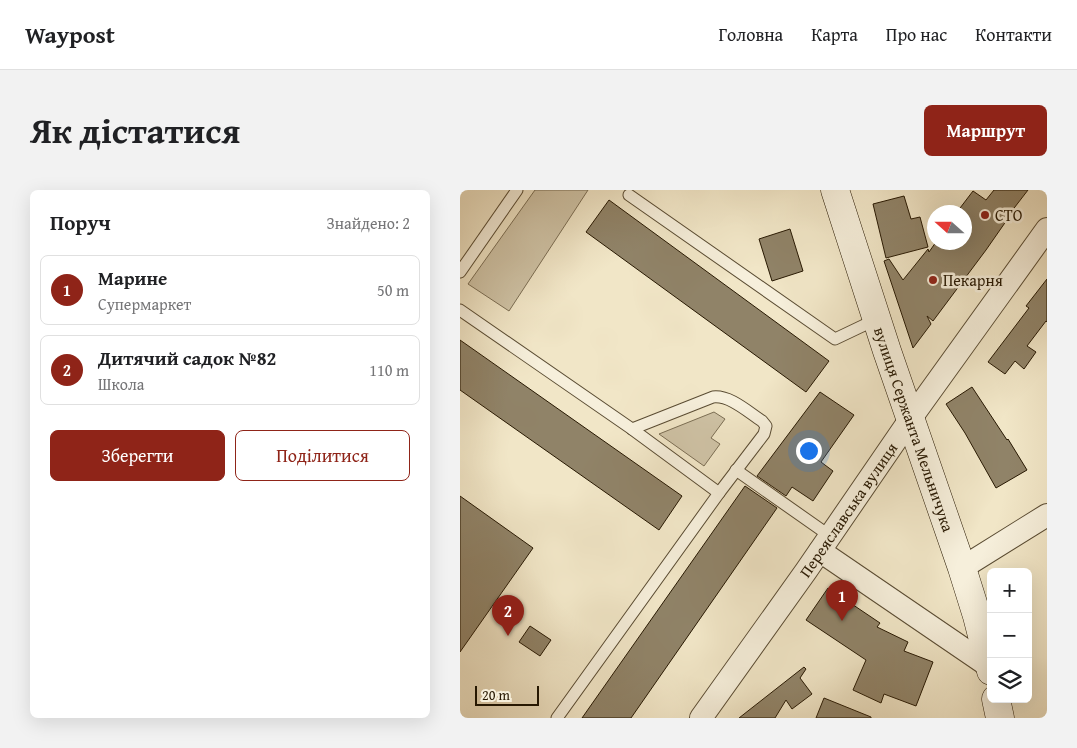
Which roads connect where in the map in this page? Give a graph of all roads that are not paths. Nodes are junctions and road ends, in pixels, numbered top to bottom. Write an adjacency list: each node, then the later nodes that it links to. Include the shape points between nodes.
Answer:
1 (517, 190): 5 (lane)
2 (835, 190): 7 (street, вулиця Сержанта Мельничука)
3 (628, 195): 7 (lane, via 835,339)
4 (1047, 229): 8 (street, Переяславська вулиця)
5 (460, 272)
6 (460, 310): 9 (lane)
7 (877, 319): 8 (street, вулиця Сержанта Мельничука)
8 (911, 418): 13 (street, Переяславська вулиця); 14 (street, вулиця Сержанта Мельничука)
9 (632, 429): 10 (lane, via 713,397 727,398 762,420 766,426 764,434); 11 (lane)
10 (736, 470): 11 (lane); 13 (lane)
11 (720, 492): 18 (lane)
12 (1047, 515): 14 (street)
13 (825, 544): 16 (street); 19 (street, Переяславська вулиця)
14 (962, 568): 15 (street, вулиця Сержанта Мельничука)
15 (987, 658)
16 (987, 667)
17 (997, 703): 20 (street)
18 (557, 718)
19 (701, 718)
20 (1000, 718)

